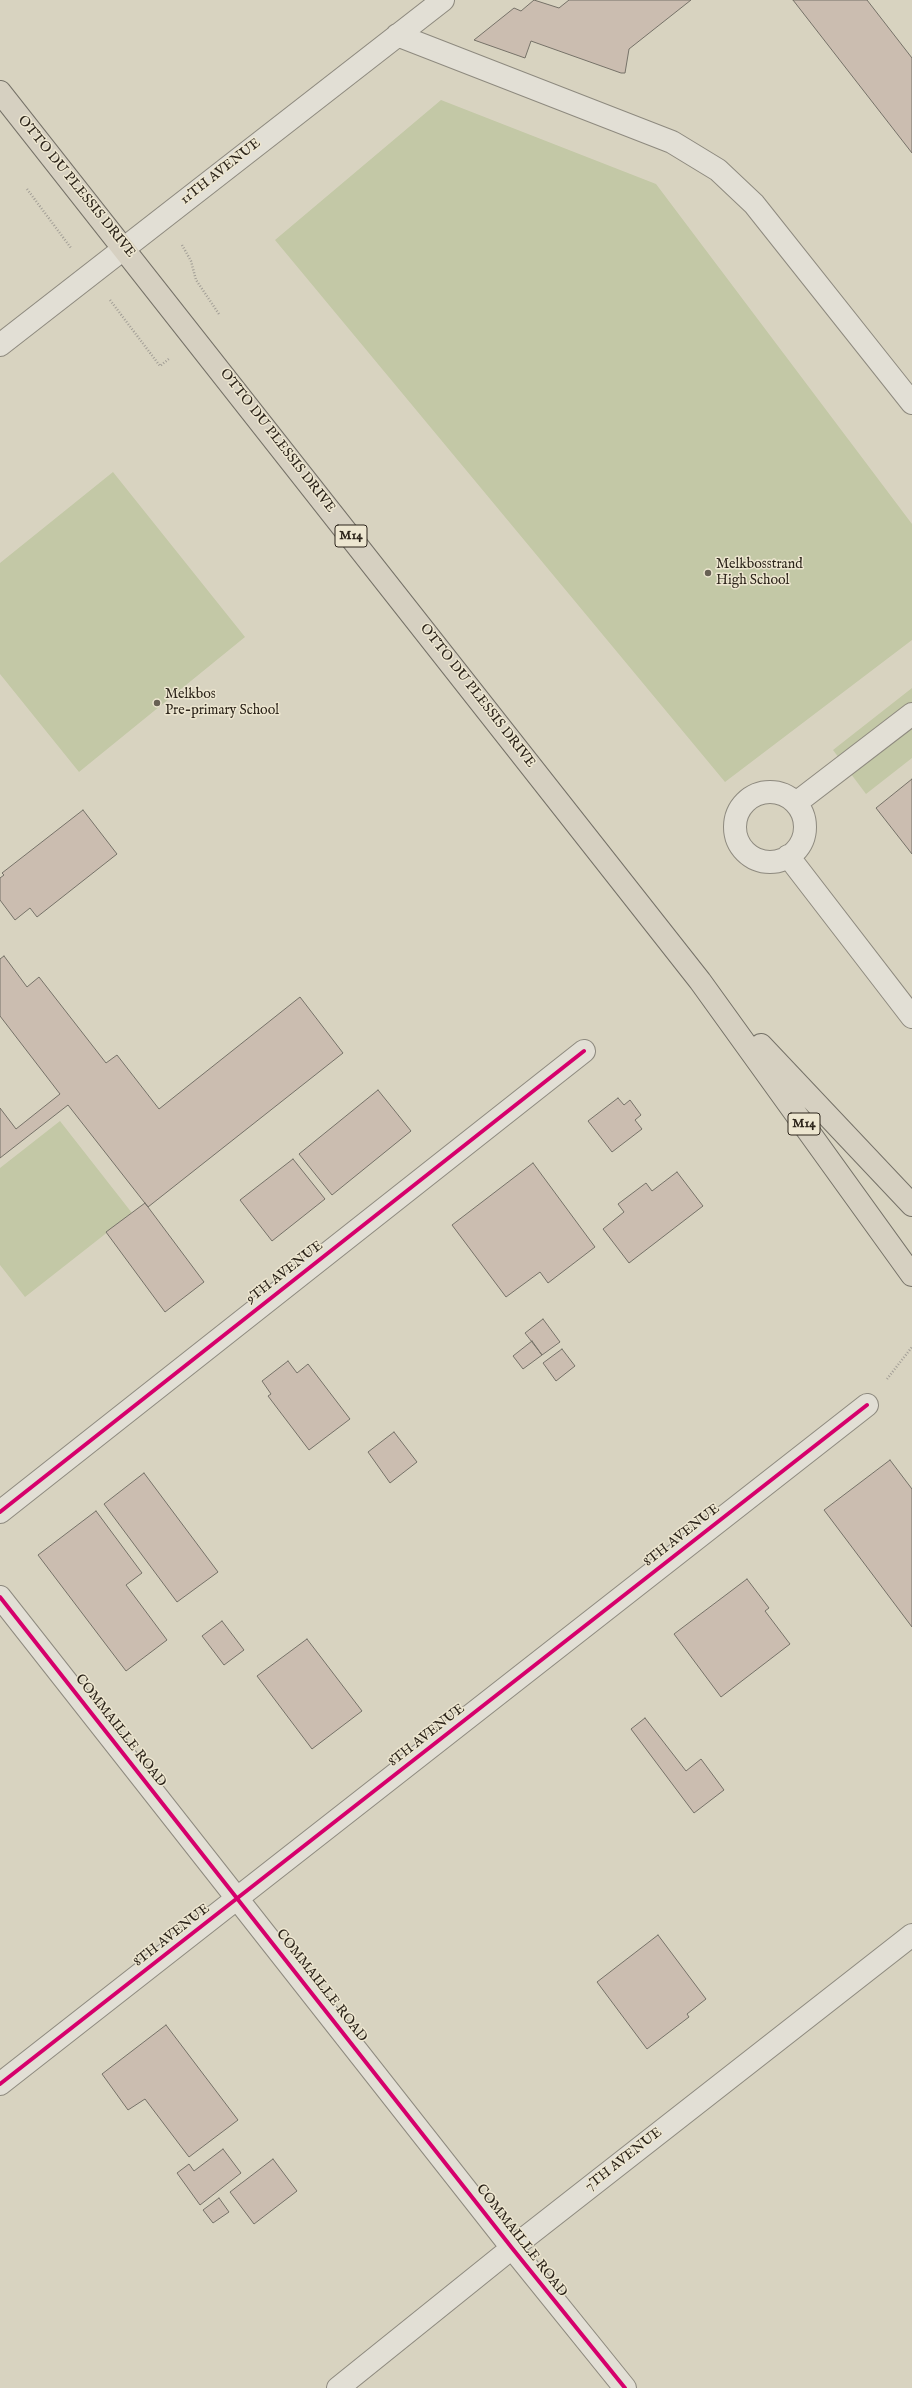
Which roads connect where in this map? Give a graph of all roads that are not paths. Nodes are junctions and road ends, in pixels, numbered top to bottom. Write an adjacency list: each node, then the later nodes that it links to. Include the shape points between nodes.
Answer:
1 (443, 0): 2 (street, 11TH AVENUE)
2 (397, 35): 4 (street, 11TH AVENUE); 6 (street, via 672,142 718,170 754,204)
3 (0, 92): 4 (main road, OTTO DU PLESSIS DRIVE / M14)
4 (124, 247): 5 (street, 11TH AVENUE); 10 (main road, OTTO DU PLESSIS DRIVE / M14)
5 (0, 345)
6 (912, 402)
7 (912, 714): 8 (street)
8 (796, 803): 9 (street, via 804,818 804,835 796,850); 9 (street, via 782,793 765,792 750,798 739,811 735,828 739,844 750,856 766,862 783,860)
9 (788, 856): 11 (street)
10 (700, 981): 13 (main road, OTTO DU PLESSIS DRIVE / M14); 14 (main road, OTTO DU PLESSIS DRIVE / M14)
11 (912, 1017)
12 (584, 1051): 16 (street, 9TH AVENUE)
13 (912, 1205)
14 (911, 1272)
15 (867, 1405): 18 (street, 8TH AVENUE)
16 (0, 1512)
17 (0, 1597): 18 (street, COMMAILLE ROAD)
18 (238, 1898): 20 (street, 8TH AVENUE); 21 (street, COMMAILLE ROAD)
19 (912, 1935): 21 (street, 7TH AVENUE)
20 (0, 2084)
21 (512, 2248): 22 (street, 7TH AVENUE); 23 (street, COMMAILLE ROAD)
22 (338, 2388)
23 (624, 2388)

